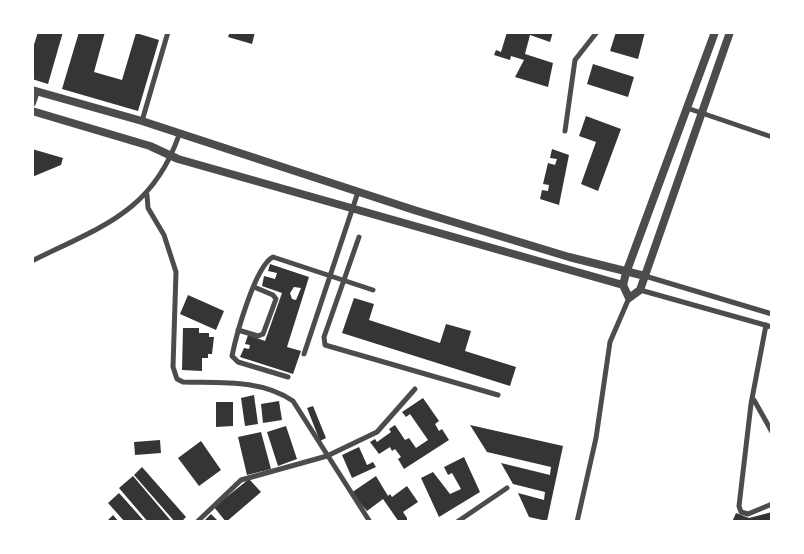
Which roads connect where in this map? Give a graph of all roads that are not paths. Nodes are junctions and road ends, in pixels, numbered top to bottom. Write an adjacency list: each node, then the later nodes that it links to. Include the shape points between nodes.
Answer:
1 (168, 32): 10 (street)
2 (597, 32): 11 (street, via 575,60)
3 (714, 32): 7 (street)
4 (730, 32): 9 (street)
5 (34, 91): 6 (street); 10 (street)
6 (32, 103)
7 (687, 108): 9 (street); 22 (street)
8 (32, 111): 14 (street, via 150,146)
9 (702, 112): 13 (street); 24 (street)
10 (142, 121): 12 (street)
11 (565, 131)
12 (180, 135): 14 (street); 15 (street)
13 (772, 136)
14 (172, 157): 16 (street); 17 (street)
15 (358, 192): 17 (street); 19 (street)
16 (147, 194): 20 (street, via 113,220); 40 (street, via 148,208 164,235 176,272 173,367 177,379 183,382 242,383 282,394 298,407)
17 (354, 208): 21 (street); 23 (street)
18 (359, 237): 25 (street)
19 (563, 255): 21 (street); 22 (street)
20 (32, 261)
21 (559, 268): 26 (street)
22 (626, 273): 24 (street); 26 (street)
23 (330, 275): 25 (street); 27 (street, via 273,257 267,260); 34 (street)
24 (645, 276): 29 (street); 31 (street)
25 (343, 280): 28 (street); 37 (street, via 324,336 325,344)
26 (623, 285): 30 (street)
27 (254, 287): 33 (street); 33 (street, via 273,295 276,300 263,334 258,336)
28 (373, 290)
29 (640, 290): 30 (street); 32 (street)
30 (629, 298): 46 (street, via 610,342 596,438)
31 (772, 314)
32 (769, 326): 38 (street)
33 (238, 330): 35 (street, via 232,356 234,360)
34 (304, 354)
35 (288, 377)
36 (415, 389): 40 (street, via 377,432)
37 (498, 394)
38 (754, 400): 39 (street); 42 (street, via 739,506 741,512 748,514)
39 (772, 432)
40 (327, 456): 43 (street, via 242,480); 44 (street)
41 (507, 488): 45 (street)
42 (772, 504)
43 (197, 522)
44 (370, 522)
45 (457, 522)
46 (577, 522)

